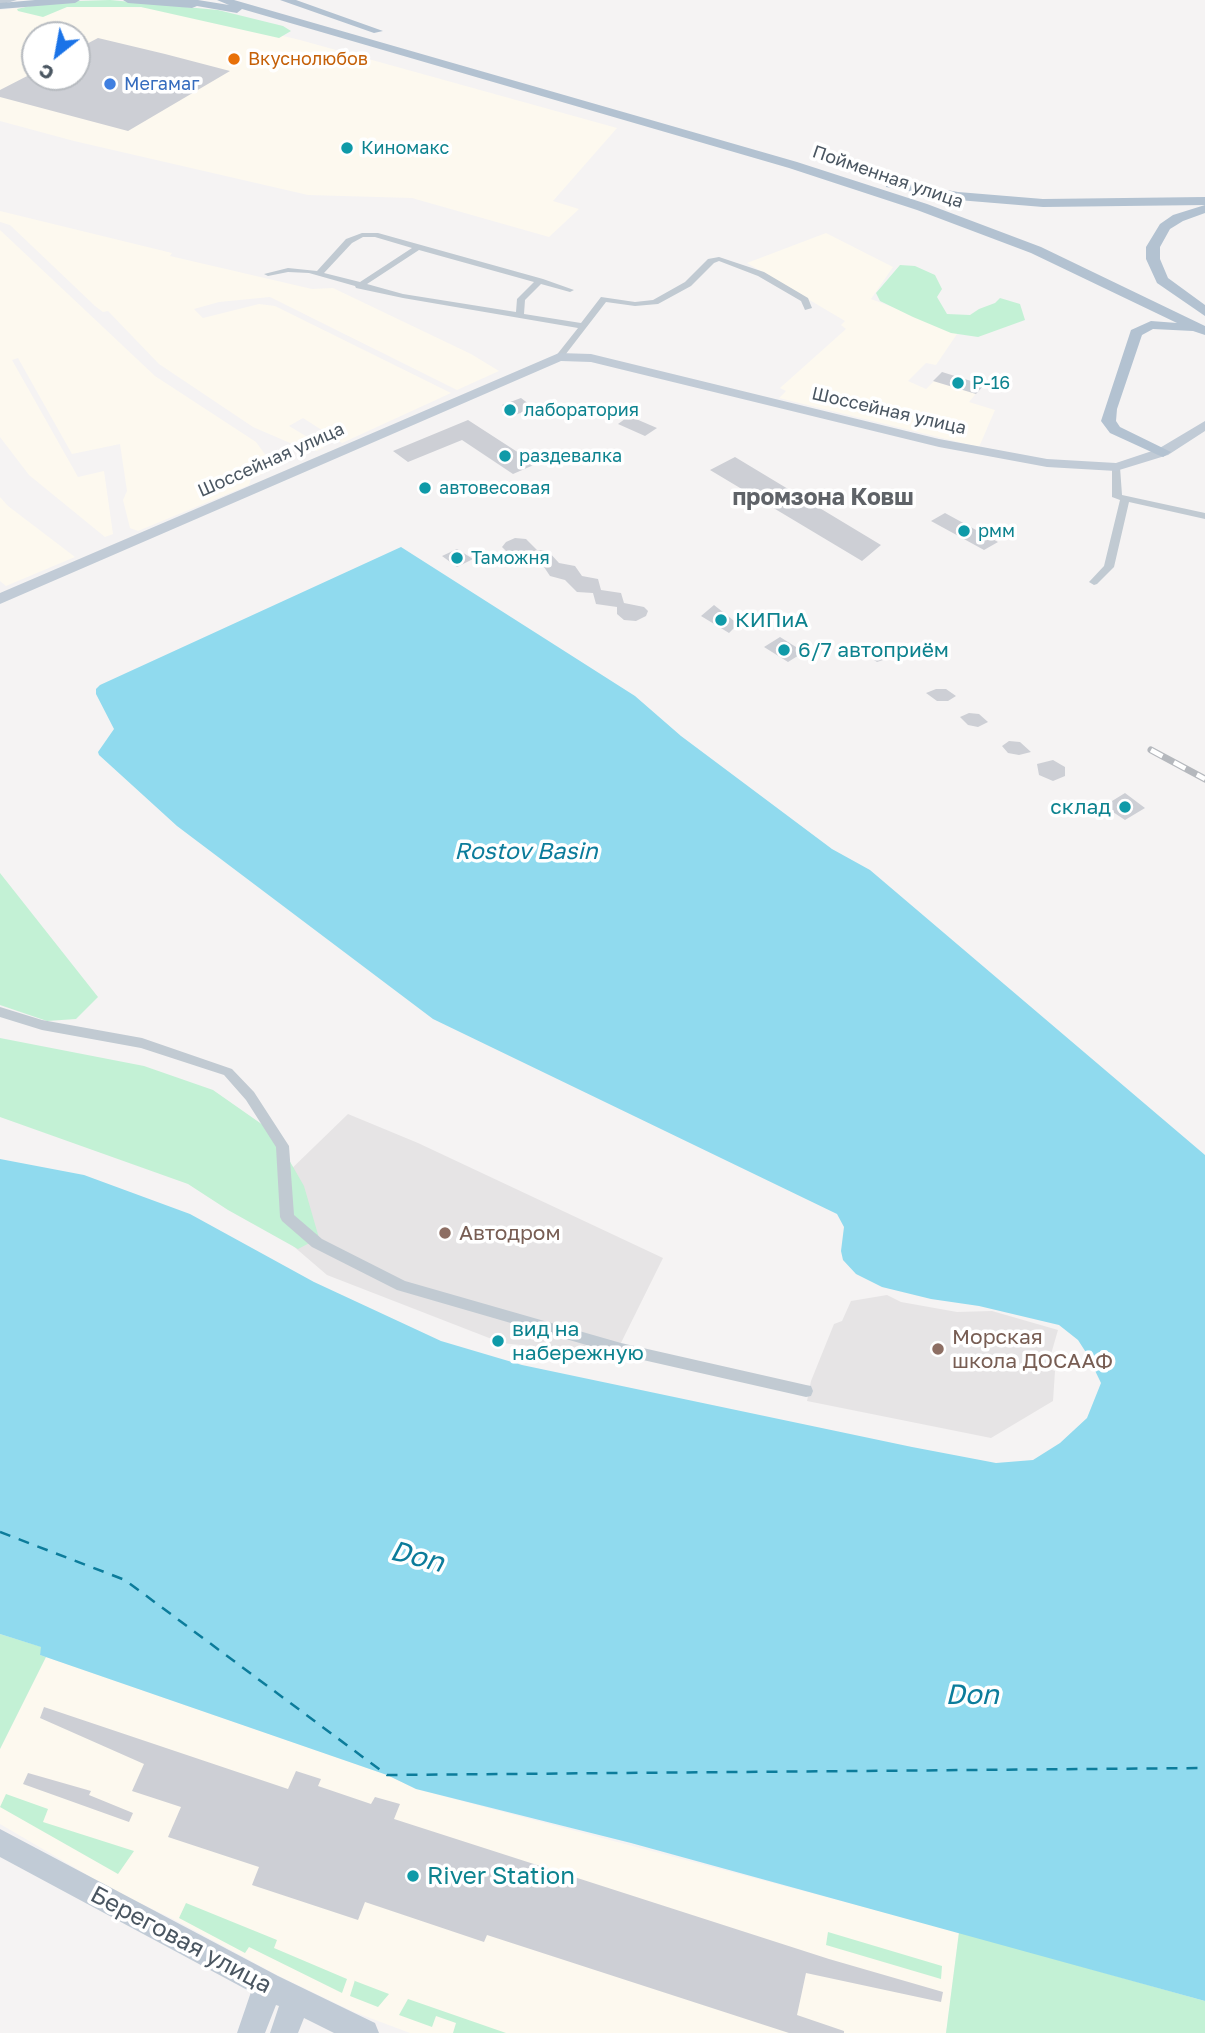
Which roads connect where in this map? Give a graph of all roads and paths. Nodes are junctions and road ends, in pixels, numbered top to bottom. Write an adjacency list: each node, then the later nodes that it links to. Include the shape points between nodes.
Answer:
1 (12, 0): 9 (main road)
2 (75, 0): 9 (main road)
3 (128, 0): 10 (main road)
4 (179, 0): 8 (main road)
5 (222, 0): 10 (main road)
6 (285, 0): 11 (main road)
7 (300, 0): 11 (main road)
8 (193, 1): 10 (main road)
9 (0, 4)
10 (248, 11): 12 (main road)
11 (367, 27): 12 (main road)
12 (548, 90): 13 (main road, Пойменная улица); 22 (main road, Пойменная улица, via 922,207 1036,250)
13 (850, 173): 14 (main road, via 905,188 1003,200 1086,204); 26 (main road, Пойменная улица, via 1050,243)
14 (1205, 201)
15 (1205, 209): 24 (main road, via 1165,227 1153,247 1153,259 1162,280)
16 (417, 248): 18 (street, via 392,238 362,234 349,241); 19 (street); 20 (street)
17 (268, 274): 18 (street, via 288,270)
18 (318, 274): 20 (street)
19 (540, 281): 21 (street); 25 (street, via 522,299)
20 (359, 286): 25 (street)
21 (570, 290)
22 (1121, 290): 28 (main road, Пойменная улица); 31 (main road, via 1132,302 1133,317 1099,421 1109,433)
23 (808, 308): 27 (street, Шоссейная улица, via 805,300 761,274 719,259 655,302 604,299)
24 (1205, 312)
25 (520, 316): 27 (street)
26 (1205, 317)
27 (583, 326): 29 (street, Шоссейная улица)
28 (1205, 331): 31 (main road, via 1151,325 1136,333 1108,421 1115,430)
29 (559, 357): 32 (main road, Шоссейная улица, via 591,358 990,454); 36 (main road, Шоссейная улица)
30 (1205, 425): 31 (main road, Шоссейная улица)
31 (1158, 454): 32 (main road, Шоссейная улица)
32 (1116, 467): 33 (street)
33 (1121, 498): 34 (street); 35 (street, via 1109,567)
34 (1205, 516)
35 (1094, 582)
36 (0, 599)
37 (0, 1012): 38 (street, via 42,1025 142,1043 228,1072 250,1096 282,1146 288,1217 317,1243 402,1286 621,1349)
38 (806, 1391)
39 (0, 1842): 40 (main road, Береговая улица)
40 (268, 1986): 41 (main road, Береговая улица); 42 (main road)
41 (296, 2000): 43 (main road); 44 (main road, Береговая улица)
42 (251, 2033)
43 (284, 2033)
44 (365, 2033)

